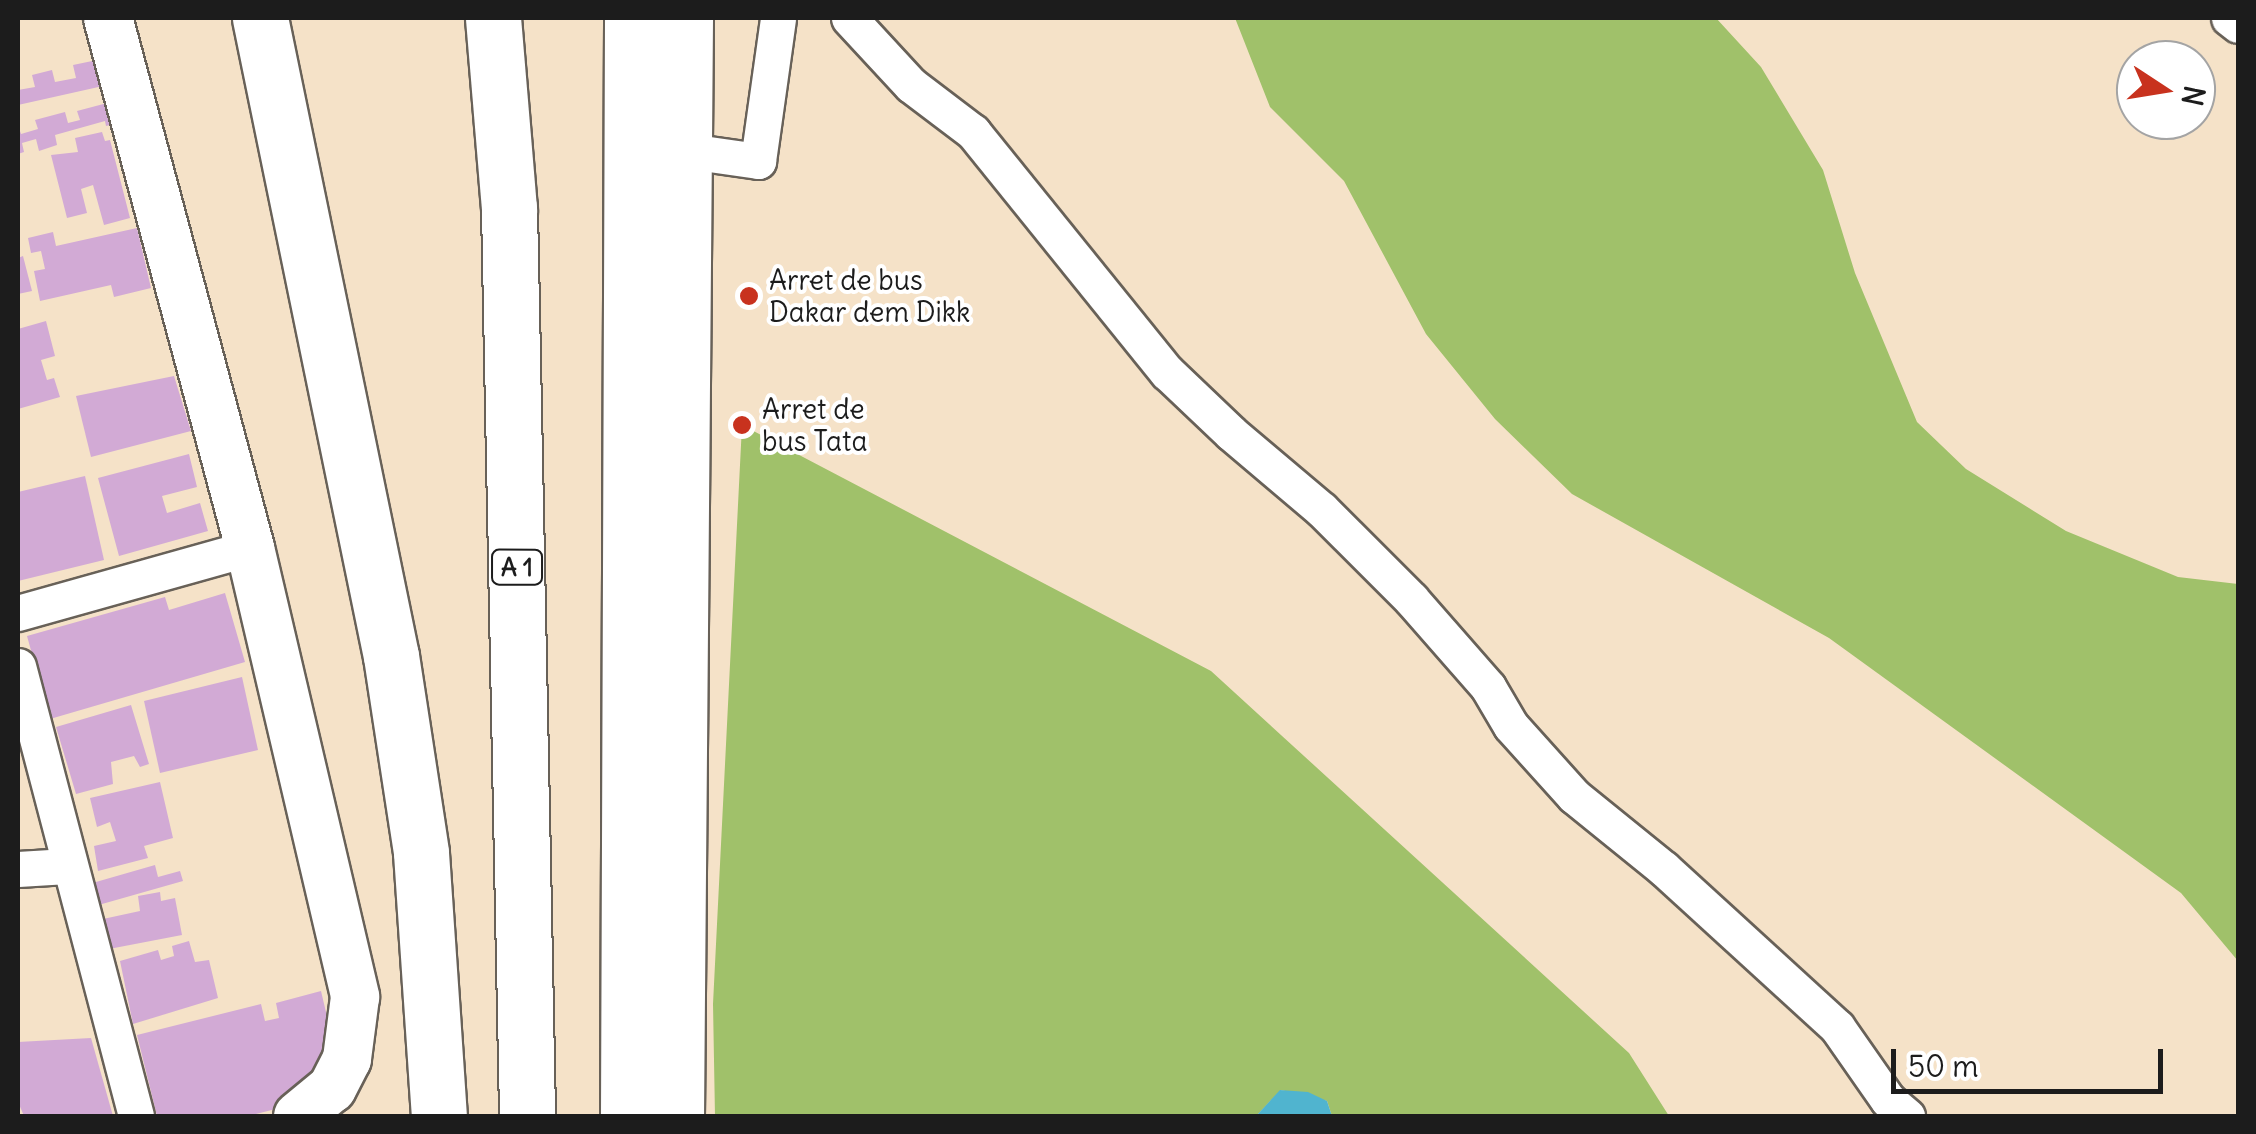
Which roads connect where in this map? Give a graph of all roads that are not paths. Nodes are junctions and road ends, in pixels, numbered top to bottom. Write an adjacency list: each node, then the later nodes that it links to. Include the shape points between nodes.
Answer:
1 (108, 18): 13 (street)
2 (232, 18): 12 (highway)
3 (260, 18): 12 (highway)
4 (493, 18): 21 (highway, A 1, via 509,208)
5 (632, 18): 22 (highway)
6 (685, 18): 11 (highway)
7 (778, 18): 11 (street, via 758,161)
8 (849, 18): 24 (street, via 911,85 973,132 1167,372 1412,599 1574,796 1837,1027 1888,1100)
9 (2230, 18): 10 (street)
10 (2238, 24)
11 (681, 150): 23 (highway)
12 (320, 306): 20 (highway, via 388,637 421,853)
13 (250, 548): 14 (street); 19 (street, via 355,997 348,1059 332,1088)
14 (18, 614)
15 (18, 666): 16 (street)
16 (67, 866): 17 (street); 18 (street)
17 (18, 869)
18 (136, 1116)
19 (298, 1116)
20 (439, 1116)
21 (527, 1116)
22 (628, 1116)
23 (676, 1116)
24 (1907, 1116)

